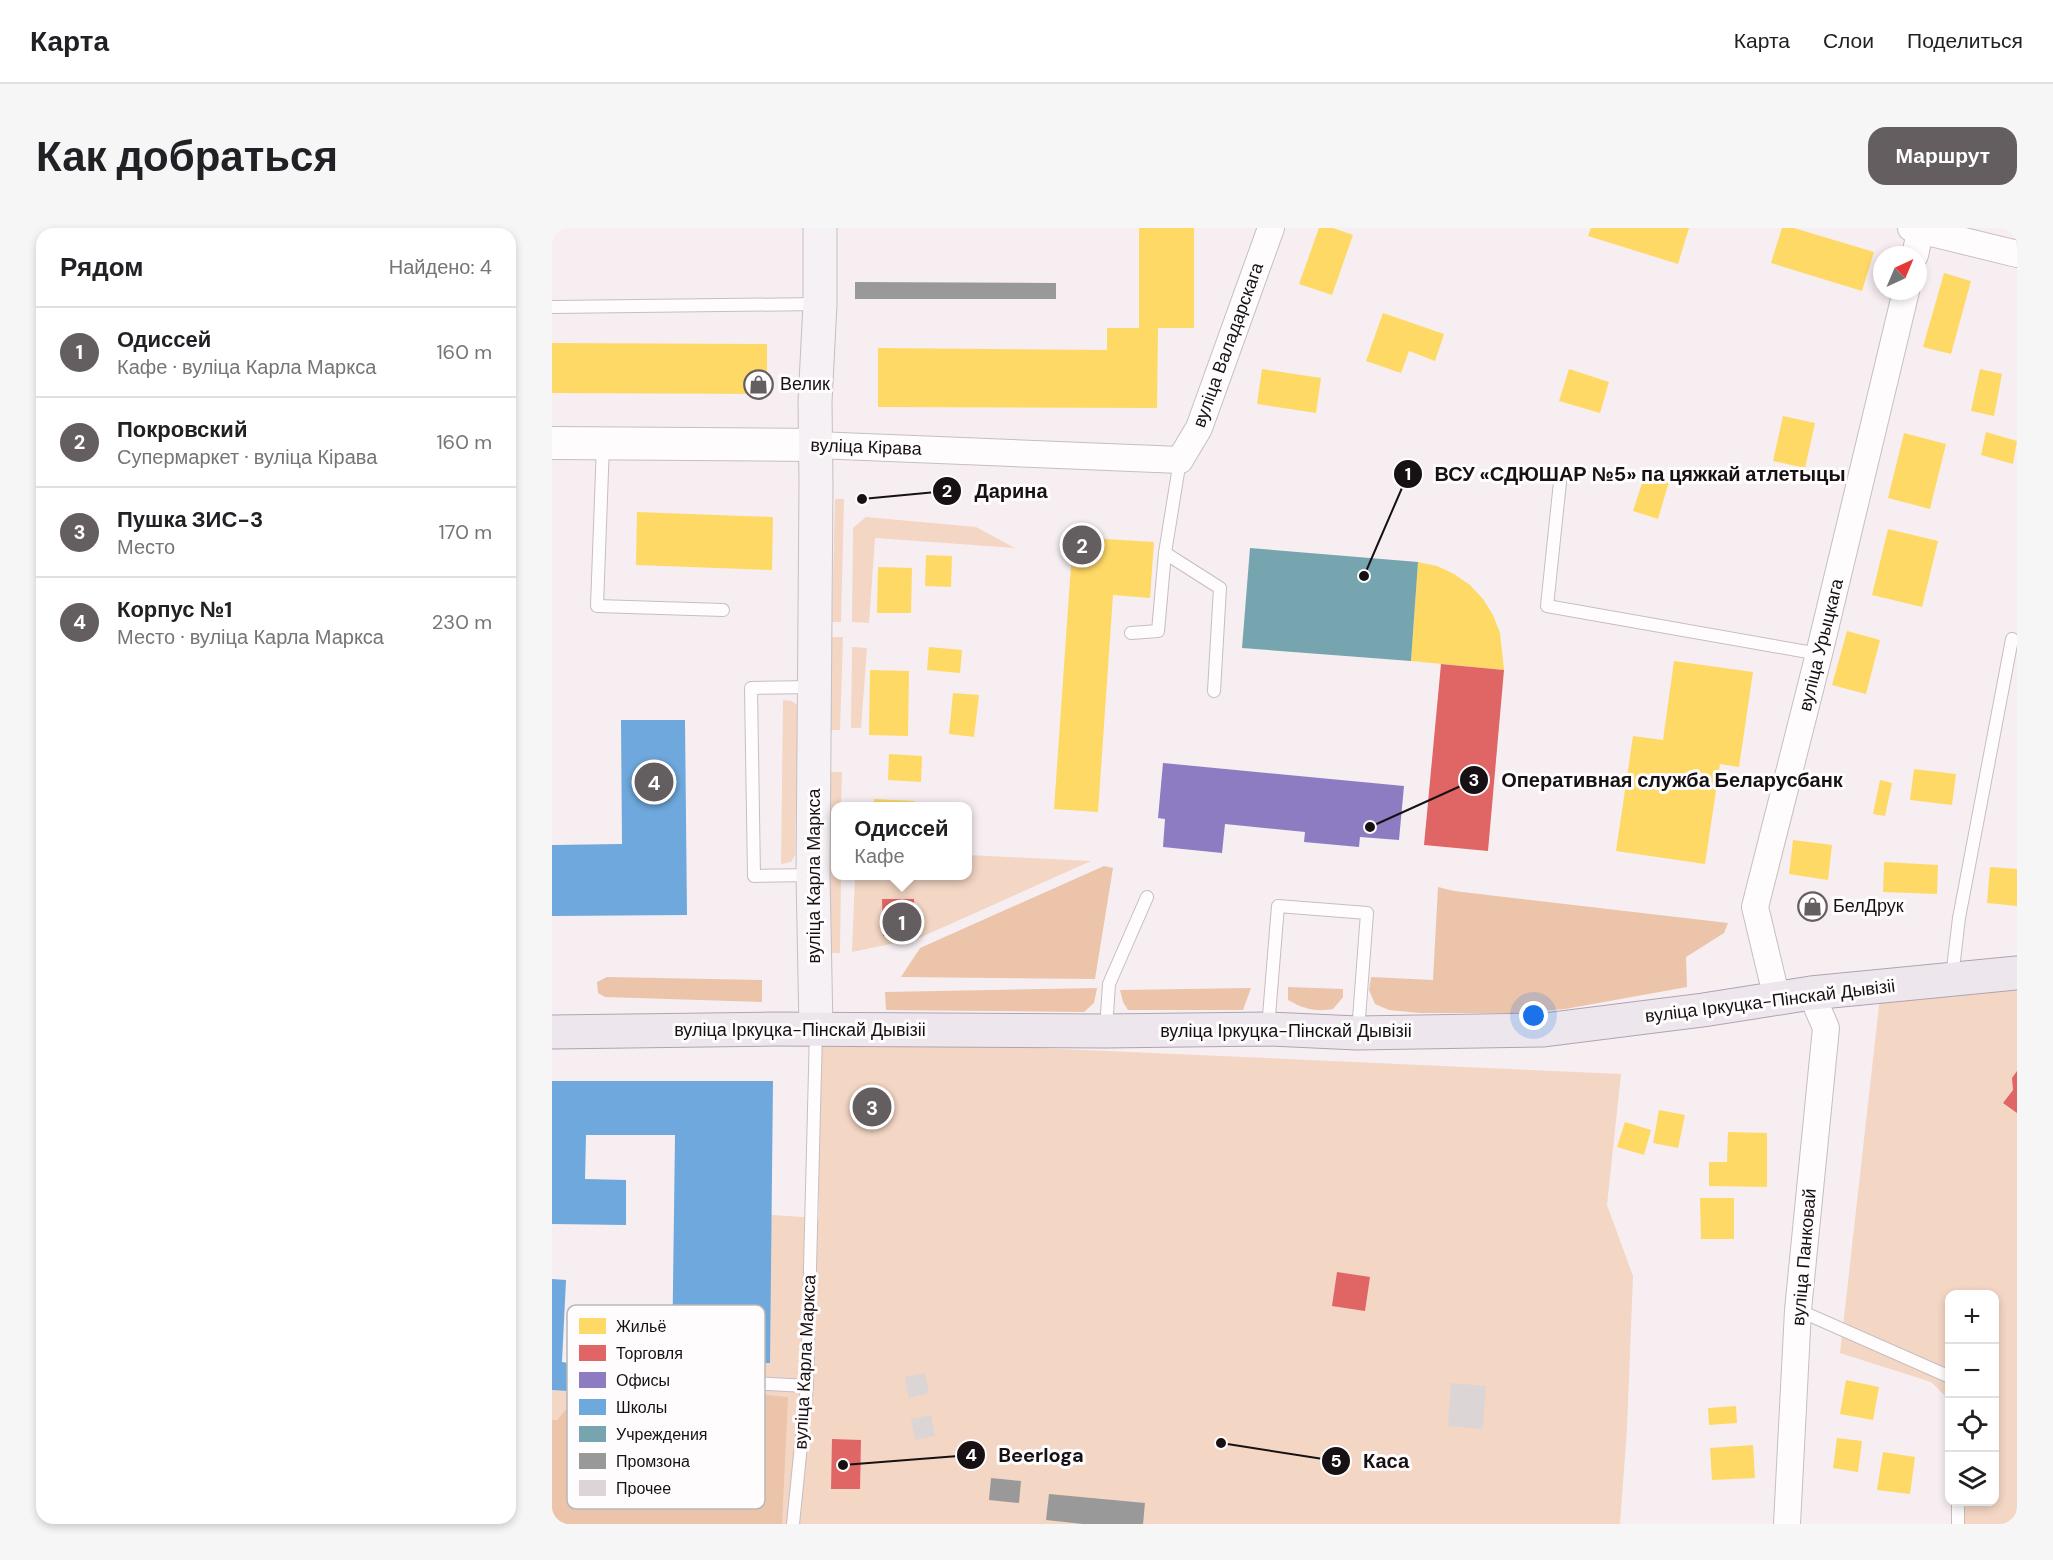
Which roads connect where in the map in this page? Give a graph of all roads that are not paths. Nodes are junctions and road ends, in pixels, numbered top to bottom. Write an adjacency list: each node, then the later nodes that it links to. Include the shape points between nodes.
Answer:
1 (820, 228): 6 (main road, вуліца Карла Маркса)
2 (1270, 228): 11 (street, вуліца Валадарскага, via 1199,428)
3 (1917, 235): 4 (street)
4 (2017, 254)
5 (1904, 300): 17 (street, вуліца Урыцкага)
6 (820, 304): 7 (lane); 10 (main road, вуліца Карла Маркса, via 814,402)
7 (552, 307)
8 (552, 443): 9 (street, вуліца Кірава)
9 (603, 443): 10 (street, вуліца Кірава); 14 (lane, via 597,606)
10 (816, 445): 11 (street, вуліца Кірава); 18 (main road, вуліца Карла Маркса)
11 (1180, 460): 13 (lane)
12 (1560, 482): 17 (lane, via 1547,606)
13 (1165, 554): 15 (lane, via 1158,631); 19 (lane, via 1220,588)
14 (723, 610)
15 (1131, 633)
16 (2012, 639): 23 (lane)
17 (1819, 654): 25 (street, вуліца Урыцкага, via 1755,907)
18 (814, 687): 20 (main road, вуліца Карла Маркса); 20 (lane, via 751,688 754,876)
19 (1214, 691)
20 (813, 875): 26 (main road, вуліца Карла Маркса)
21 (1147, 897): 28 (lane, via 1109,984)
22 (2017, 973): 23 (main road, вуліца Іркуцка-Пінскай Дывізіі)
23 (1951, 979): 24 (main road, вуліца Іркуцка-Пінскай Дывізіі)
24 (1811, 993): 25 (main road, вуліца Іркуцка-Пінскай Дывізіі); 31 (street, вуліца Панковай, via 1826,1028)
25 (1777, 999): 30 (main road, вуліца Іркуцка-Пінскай Дывізіі, via 1544,1030)
26 (816, 1029): 28 (main road, вуліца Іркуцка-Пінскай Дывізіі); 29 (main road, вуліца Іркуцка-Пінскай Дывізіі); 34 (lane, вуліца Карла Маркса)
27 (1268, 1029): 28 (main road, вуліца Іркуцка-Пінскай Дывізіі); 30 (main road, вуліца Іркуцка-Пінскай Дывізіі); 30 (lane, via 1278,906 1367,913)
28 (1106, 1030)
29 (552, 1032)
30 (1358, 1033)
31 (1797, 1311): 32 (lane); 37 (street, вуліца Панковай)
32 (1945, 1375)
33 (765, 1384): 34 (lane)
34 (807, 1386): 36 (lane, вуліца Карла Маркса)
35 (1958, 1506): 38 (lane)
36 (793, 1524)
37 (1787, 1524)
38 (1958, 1524)

